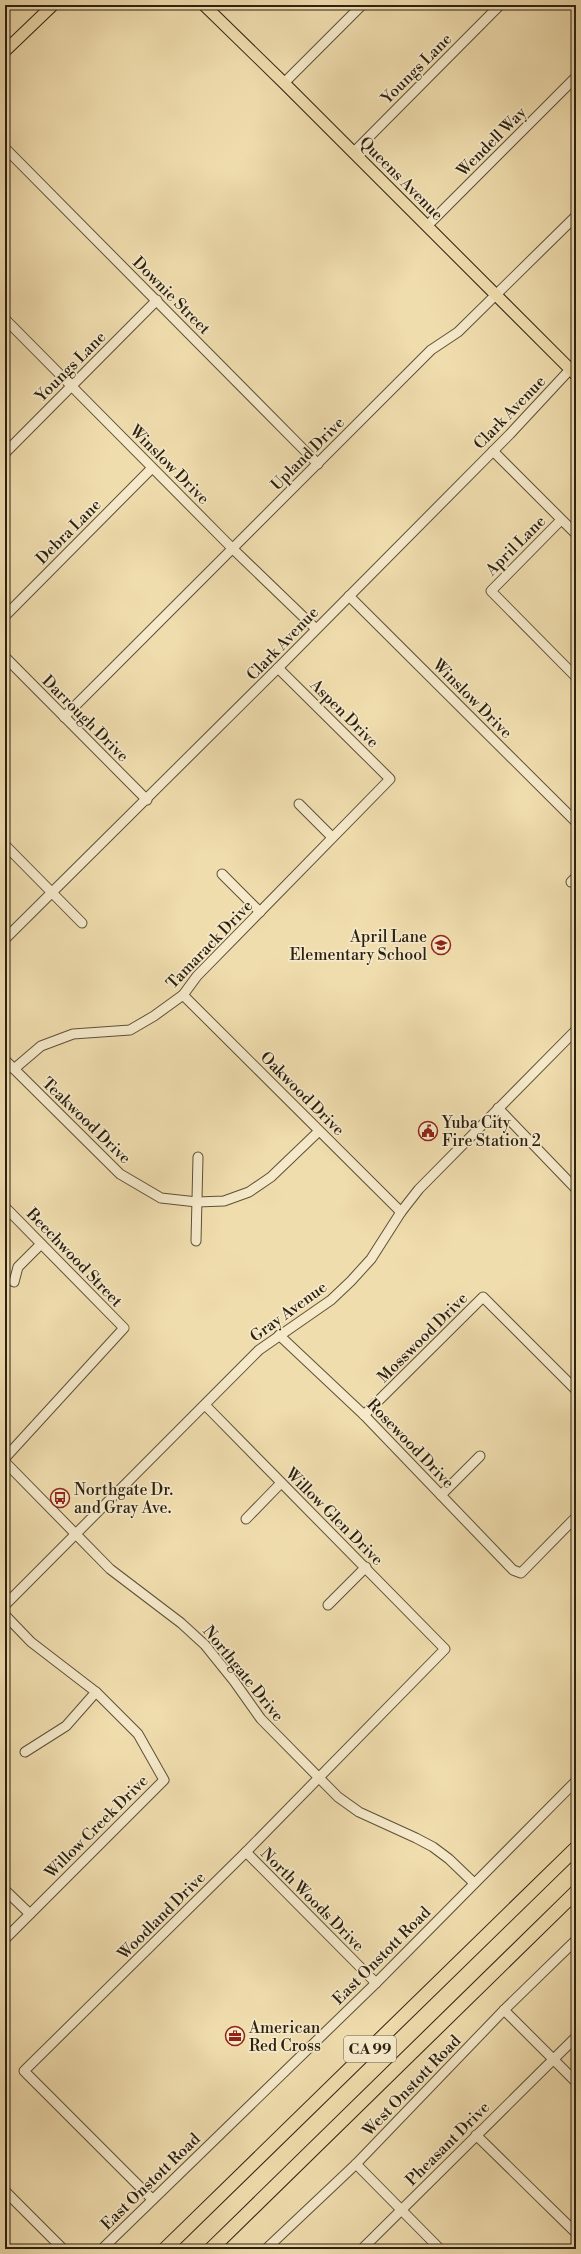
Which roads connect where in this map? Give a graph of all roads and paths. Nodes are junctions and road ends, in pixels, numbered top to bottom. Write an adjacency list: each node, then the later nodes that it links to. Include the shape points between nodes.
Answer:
1 (54, 5): 5 (main road)
2 (362, 5): 7 (street)
3 (500, 5): 9 (street, Youngs Lane)
4 (210, 7): 7 (main road, Queens Avenue)
5 (5, 52)
6 (576, 77): 11 (street, Wendell Way)
7 (284, 82): 9 (main road, Queens Avenue)
8 (5, 148): 13 (street, Downie Street)
9 (353, 153): 11 (main road, Queens Avenue)
10 (576, 216): 12 (street, Upland Drive)
11 (427, 226): 12 (main road, Queens Avenue)
12 (495, 295): 15 (main road, Queens Avenue); 19 (street, Upland Drive, via 458,332 431,350)
13 (157, 300): 16 (street, Youngs Lane); 19 (street, Downie Street)
14 (5, 319): 16 (street, Winslow Drive)
15 (574, 369): 17 (street, Clark Avenue)
16 (72, 386): 18 (street, Youngs Lane); 20 (street, Winslow Drive)
17 (493, 451): 21 (street); 24 (street, Clark Avenue)
18 (5, 453)
19 (318, 464): 23 (street, Upland Drive)
20 (152, 468): 23 (street, Winslow Drive); 25 (street, Debra Lane)
21 (562, 520): 22 (street); 29 (street, April Lane, via 491,591)
22 (576, 534)
23 (233, 548): 26 (street, Winslow Drive); 30 (street, Upland Drive)
24 (349, 596): 26 (street, Clark Avenue); 34 (street, Winslow Drive)
25 (5, 616)
26 (316, 629): 28 (street, Clark Avenue)
27 (5, 657): 30 (street, Darrough Drive)
28 (278, 668): 31 (street, Aspen Drive); 32 (street, Clark Avenue)
29 (576, 677)
30 (64, 717): 32 (street, Darrough Drive)
31 (390, 779): 35 (street, Tamarack Drive)
32 (147, 800): 38 (street, Clark Avenue)
33 (299, 804): 35 (street)
34 (576, 822)
35 (332, 837): 39 (street, Tamarack Drive)
36 (5, 845): 38 (street)
37 (222, 874): 39 (street)
38 (52, 892): 40 (street); 41 (street, Clark Avenue)
39 (260, 912): 42 (street, Tamarack Drive, via 197,976)
40 (82, 923)
41 (5, 939)
42 (183, 995): 45 (street, Tamarack Drive, via 130,1030 73,1034 41,1046); 47 (street, Oakwood Drive)
43 (576, 1030): 46 (street, Gray Avenue)
44 (5, 1060): 45 (street, Teakwood Drive)
45 (14, 1069): 50 (street, Teakwood Drive, via 120,1174 161,1198)
46 (498, 1108): 49 (street); 52 (street, Gray Avenue, via 426,1182)
47 (319, 1131): 50 (street, Teakwood Drive, via 271,1177 249,1192 224,1201); 52 (street, Oakwood Drive)
48 (198, 1157): 50 (street)
49 (576, 1189)
50 (197, 1202): 53 (street)
51 (5, 1206): 54 (street, Beechwood Street)
52 (401, 1212): 56 (street, Gray Avenue, via 375,1254 351,1281 331,1300)
53 (196, 1241)
54 (41, 1244): 55 (street, via 18,1267); 61 (street, Beechwood Street, via 124,1328)
55 (14, 1282)
56 (279, 1335): 58 (street, Gray Avenue, via 259,1350); 59 (street, Rosewood Drive)
57 (576, 1390): 59 (street, Mosswood Drive, via 483,1297)
58 (205, 1405): 63 (street, Willow Glen Drive); 67 (street, Gray Avenue)
59 (364, 1415): 64 (street, Rosewood Drive)
60 (480, 1456): 64 (street)
61 (5, 1458)
62 (5, 1462): 67 (street, Northgate Drive)
63 (281, 1483): 66 (street); 68 (street, Willow Glen Drive)
64 (441, 1495): 65 (street, Rosewood Drive, via 513,1570 521,1573)
65 (576, 1517)
66 (246, 1519)
67 (76, 1533): 69 (street, Gray Avenue); 75 (street, Northgate Drive, via 110,1569 181,1623 205,1645 261,1720)
68 (366, 1567): 70 (street); 72 (street, Willow Glen Drive)
69 (5, 1605)
70 (328, 1605)
71 (5, 1615): 73 (street, Willow Creek Drive, via 31,1642)
72 (445, 1649): 75 (street, Woodland Drive)
73 (96, 1692): 74 (street, via 66,1726); 82 (street, Willow Creek Drive, via 138,1734 164,1780)
74 (25, 1752)
75 (318, 1778): 78 (street, Woodland Drive); 79 (street, Northgate Drive, via 359,1812 433,1848 449,1859)
76 (576, 1780): 79 (street, East Onstott Road)
77 (576, 1848): 98 (highway, CA 99)
78 (246, 1852): 85 (street, North Woods Drive); 93 (street, Woodland Drive, via 24,2071)
79 (474, 1883): 85 (street, East Onstott Road)
80 (5, 1890): 82 (street)
81 (576, 1892): 99 (highway, CA 99)
82 (30, 1914): 83 (street, Willow Creek Drive)
83 (5, 1939)
84 (576, 1940): 86 (street, West Onstott Road)
85 (376, 1983): 93 (street, East Onstott Road)
86 (504, 2010): 88 (street); 91 (street, West Onstott Road)
87 (576, 2037): 88 (street, Pheasant Drive)
88 (553, 2060): 89 (street); 90 (street, Pheasant Drive)
89 (576, 2082)
90 (476, 2135): 94 (street, Pheasant Drive); 95 (street)
91 (356, 2164): 94 (street); 100 (street, West Onstott Road)
92 (5, 2191): 96 (street)
93 (152, 2199): 97 (street, East Onstott Road)
94 (400, 2210): 101 (street, Pheasant Drive); 102 (street)
95 (576, 2233)
96 (64, 2249)
97 (102, 2249)
98 (165, 2249)
99 (211, 2249)
100 (266, 2249)
101 (362, 2249)
102 (440, 2249)

